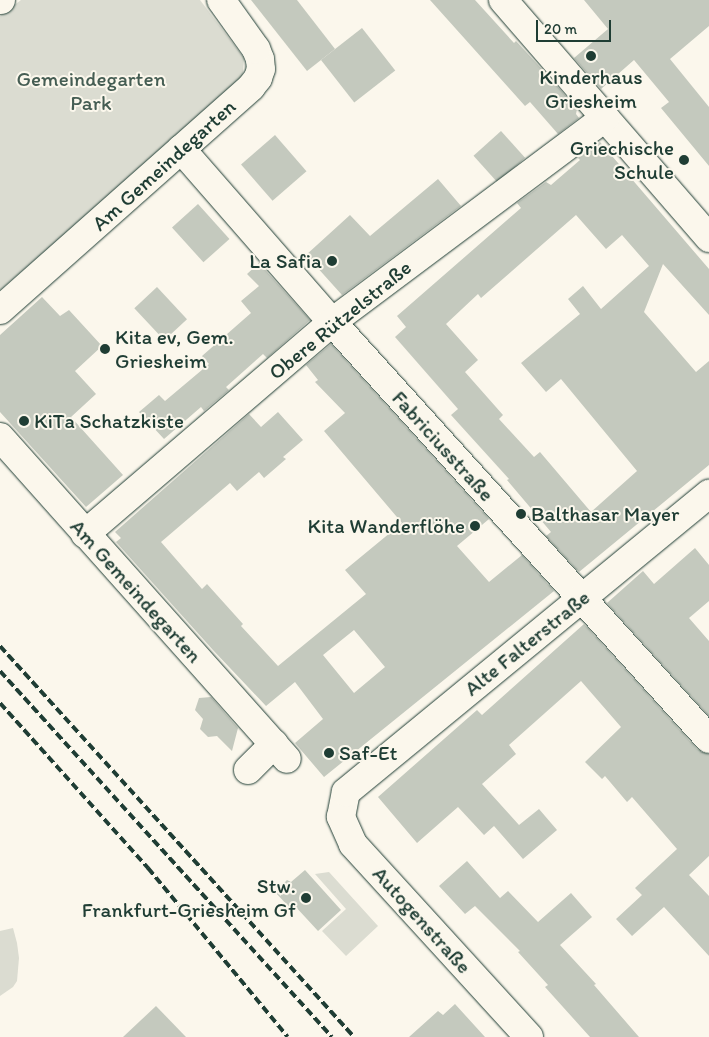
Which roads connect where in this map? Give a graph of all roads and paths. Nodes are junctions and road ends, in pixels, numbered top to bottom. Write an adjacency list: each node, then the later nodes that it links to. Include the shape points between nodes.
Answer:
1 (221, 0): 4 (street, Am Gemeindegarten, via 256,49 261,69 252,87)
2 (503, 0): 3 (street)
3 (606, 118): 5 (street); 7 (street, Obere Rützelstraße)
4 (181, 149): 6 (street, Am Gemeindegarten); 7 (street, Fabriciusstraße)
5 (709, 238)
6 (0, 310)
7 (332, 322): 10 (street, Obere Rützelstraße); 11 (street, Fabriciusstraße)
8 (0, 437): 10 (street, Am Gemeindegarten)
9 (709, 494): 11 (street, Alte Falterstraße)
10 (85, 534): 13 (street, Am Gemeindegarten, via 280,752)
11 (581, 598): 12 (street, Fabriciusstraße); 14 (street, Alte Falterstraße)
12 (709, 740)
13 (248, 770)
14 (346, 792): 15 (street, Autogenstraße, via 341,817 353,844)
15 (529, 1037)

